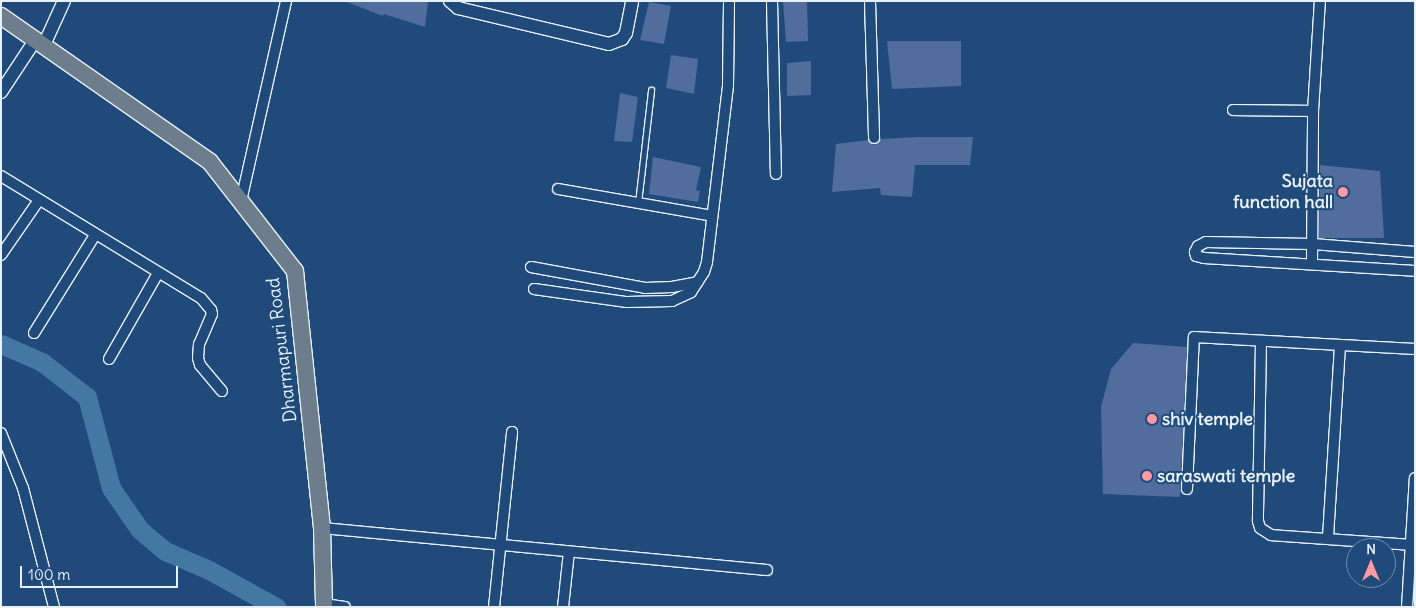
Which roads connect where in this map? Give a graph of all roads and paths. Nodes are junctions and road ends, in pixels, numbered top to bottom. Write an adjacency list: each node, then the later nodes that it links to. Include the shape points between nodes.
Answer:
1 (64, 1): 10 (street)
2 (286, 1): 20 (street)
3 (450, 1): 4 (street, via 458,8 609,44 622,39 626,33)
4 (632, 1)
5 (729, 1): 22 (street, via 728,85)
6 (772, 1): 16 (street)
7 (870, 1): 15 (street)
8 (1320, 1): 14 (street)
9 (1, 16): 10 (main road, Dharmapuri Road)
10 (40, 42): 12 (street); 20 (main road, Dharmapuri Road, via 210,162)
11 (651, 90): 21 (lane)
12 (1, 92)
13 (1233, 110): 14 (street)
14 (1314, 111): 24 (street)
15 (874, 138)
16 (776, 174)
17 (1, 176): 19 (street)
18 (558, 189): 21 (street)
19 (39, 200): 23 (street); 26 (street)
20 (241, 201): 43 (main road, Dharmapuri Road, via 295,271)
21 (638, 203): 22 (street)
22 (712, 216): 31 (street, via 707,262)
23 (95, 235): 30 (street); 33 (street)
24 (1312, 244): 25 (street); 27 (street); 27 (street, via 1206,242 1198,246 1196,256)
25 (1415, 252)
26 (1, 256)
27 (1312, 264): 29 (street)
28 (530, 267): 31 (street, via 645,288)
29 (1415, 271)
30 (158, 273): 37 (street); 38 (street, via 201,298 211,310 211,320 199,344 198,358)
31 (698, 282): 32 (street, via 691,292 672,301 627,302)
32 (534, 289)
33 (34, 333)
34 (1261, 342): 35 (street); 42 (street, via 1194,337); 44 (street, via 1260,528 1271,535)
35 (1340, 346): 36 (street); 44 (street)
36 (1415, 349)
37 (109, 359)
38 (222, 391)
39 (512, 432): 45 (street)
40 (1, 433): 50 (street, via 23,488)
41 (1415, 478): 46 (street)
42 (1187, 489)
43 (322, 528): 45 (street); 49 (main road, Dharmapuri Road)
44 (1328, 538): 46 (street)
45 (500, 545): 47 (street); 52 (street)
46 (1413, 545): 54 (street)
47 (569, 552): 48 (street); 53 (street)
48 (767, 570)
49 (324, 605): 51 (street)
50 (54, 607)
51 (345, 607)
52 (494, 607)
53 (563, 607)
54 (1408, 607)

